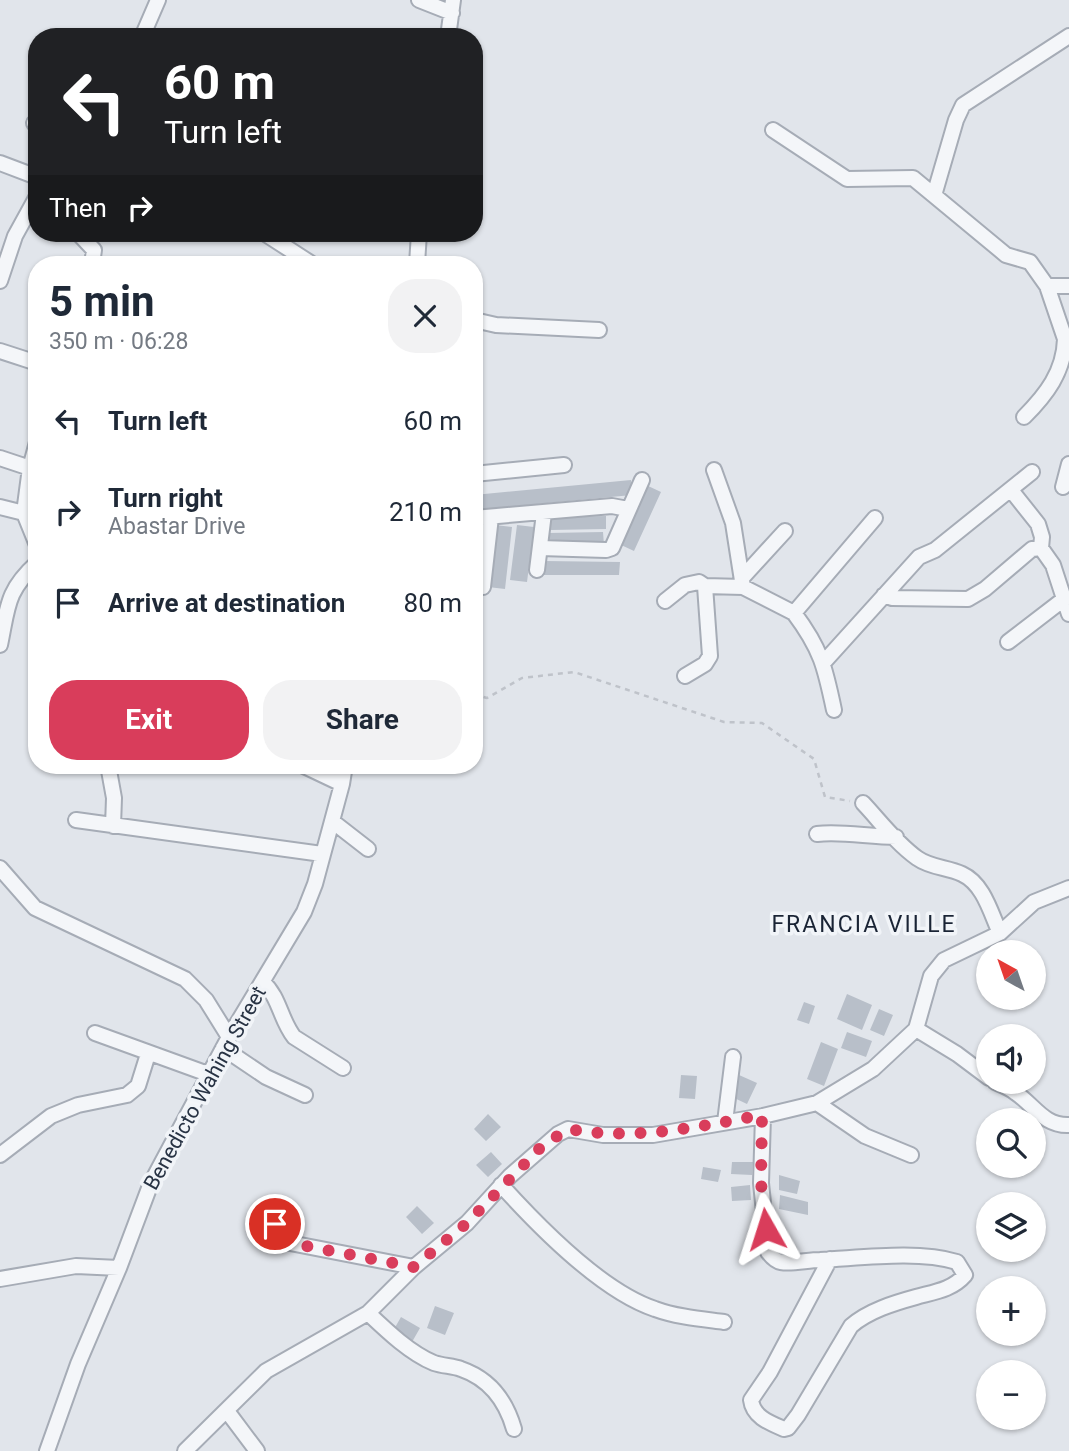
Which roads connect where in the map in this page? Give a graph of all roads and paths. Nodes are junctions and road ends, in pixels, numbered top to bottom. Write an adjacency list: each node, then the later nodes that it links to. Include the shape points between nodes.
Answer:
1 (158, 0): 4 (street)
2 (419, 0): 3 (street)
3 (453, 6): 5 (street)
4 (146, 28)
5 (449, 28)
6 (1069, 36): 10 (street, via 964,105)
7 (773, 130): 10 (street, via 847,179 913,178)
8 (0, 163): 9 (street)
9 (28, 174)
10 (936, 197): 15 (street, via 1006,255 1030,262)
11 (28, 212): 14 (street)
12 (278, 242): 13 (street)
13 (300, 256)
14 (0, 281)
15 (1047, 286): 16 (street); 19 (street)
16 (1069, 286)
17 (483, 322): 18 (street)
18 (599, 330)
19 (1067, 340): 22 (street, via 1059,371 1044,397)
20 (0, 348): 21 (street)
21 (28, 359)
22 (1024, 417)
23 (0, 458): 26 (street)
24 (1069, 464): 32 (street)
25 (564, 465): 29 (street)
26 (28, 467)
27 (714, 470): 47 (street, via 733,523)
28 (1032, 472): 33 (street)
29 (483, 473)
30 (642, 480): 35 (street)
31 (28, 483): 36 (street)
32 (1063, 487)
33 (1012, 489): 44 (street, via 1038,524); 50 (street, via 935,550 919,557)
34 (0, 507): 36 (street)
35 (628, 509): 37 (street, via 612,506); 43 (street, via 612,548)
36 (24, 513): 41 (street)
37 (544, 513): 39 (street); 43 (street)
38 (483, 517): 39 (street)
39 (491, 517): 49 (street)
40 (875, 518): 53 (street)
41 (28, 523)
42 (785, 531): 47 (street)
43 (540, 548): 45 (street)
44 (1041, 548): 50 (street, via 1032,549 968,599); 51 (street, via 1048,555)
45 (537, 570)
46 (28, 571): 56 (street, via 11,594)
47 (743, 583): 48 (street); 53 (street)
48 (705, 586): 52 (street, via 691,581); 58 (street, via 710,656)
49 (483, 587)
50 (884, 595): 57 (street)
51 (1064, 599): 54 (street); 55 (street)
52 (665, 601)
53 (794, 613): 57 (street)
54 (1069, 614)
55 (1008, 642)
56 (0, 645)
57 (824, 662): 60 (street)
58 (685, 676)
59 (483, 697): 65 (path, via 522,678 574,672 724,722 762,723 814,759 825,797)
60 (834, 710)
61 (110, 774): 68 (street)
62 (321, 774): 64 (street)
63 (344, 774): 64 (street, Benedicto Wahing Street)
64 (342, 784): 67 (street, Benedicto Wahing Street)
65 (863, 803): 70 (street)
66 (76, 820): 68 (street)
67 (332, 821): 71 (street); 72 (street, Benedicto Wahing Street)
68 (113, 826): 72 (street)
69 (817, 834): 70 (street)
70 (895, 837): 75 (street, via 920,860 964,875 983,894)
71 (368, 849)
72 (322, 854): 76 (street, Benedicto Wahing Street, via 304,912)
73 (0, 868): 79 (street, via 35,908 185,979 206,1000)
74 (1069, 888): 75 (street, via 1034,902)
75 (1000, 933): 77 (street, via 936,967)
76 (262, 982): 79 (street, Benedicto Wahing Street); 82 (street, via 277,999 294,1037)
77 (916, 1029): 83 (street); 87 (street, via 873,1069)
78 (95, 1033): 80 (street)
79 (226, 1043): 84 (street, Benedicto Wahing Street); 86 (street, via 266,1077)
80 (148, 1054): 84 (street); 91 (street, via 138,1086 127,1095 51,1116)
81 (733, 1057): 89 (street)
82 (343, 1068)
83 (976, 1068)
84 (208, 1074): 97 (street, Benedicto Wahing Street, via 150,1183)
85 (1017, 1094): 90 (street, via 1045,1120)
86 (305, 1096)
87 (817, 1102): 88 (street); 92 (street, via 865,1136)
88 (762, 1115): 89 (street); 95 (street, via 761,1183 768,1252 780,1262)
89 (725, 1122): 93 (street, via 653,1135 603,1135 568,1129 541,1147)
90 (1069, 1125)
91 (0, 1155)
92 (911, 1155)
93 (502, 1185): 96 (street, via 467,1223); 100 (street, via 553,1241 614,1287 654,1309)
94 (275, 1224): 96 (street, via 282,1239 290,1243)
95 (831, 1259): 95 (street, via 941,1257 957,1262 965,1275 941,1291 914,1297 850,1326 798,1415 784,1429 757,1414 751,1400)
96 (414, 1267): 99 (street)
97 (119, 1268): 98 (street, via 76,1266); 103 (street, Benedicto Wahing Street)
98 (0, 1279)
99 (368, 1313): 101 (street, via 266,1371); 102 (street, via 435,1363 463,1369 496,1392 507,1406)
100 (724, 1322)
101 (227, 1411): 104 (street); 105 (street)
102 (514, 1429)
103 (47, 1451)
104 (185, 1451)
105 (257, 1451)

